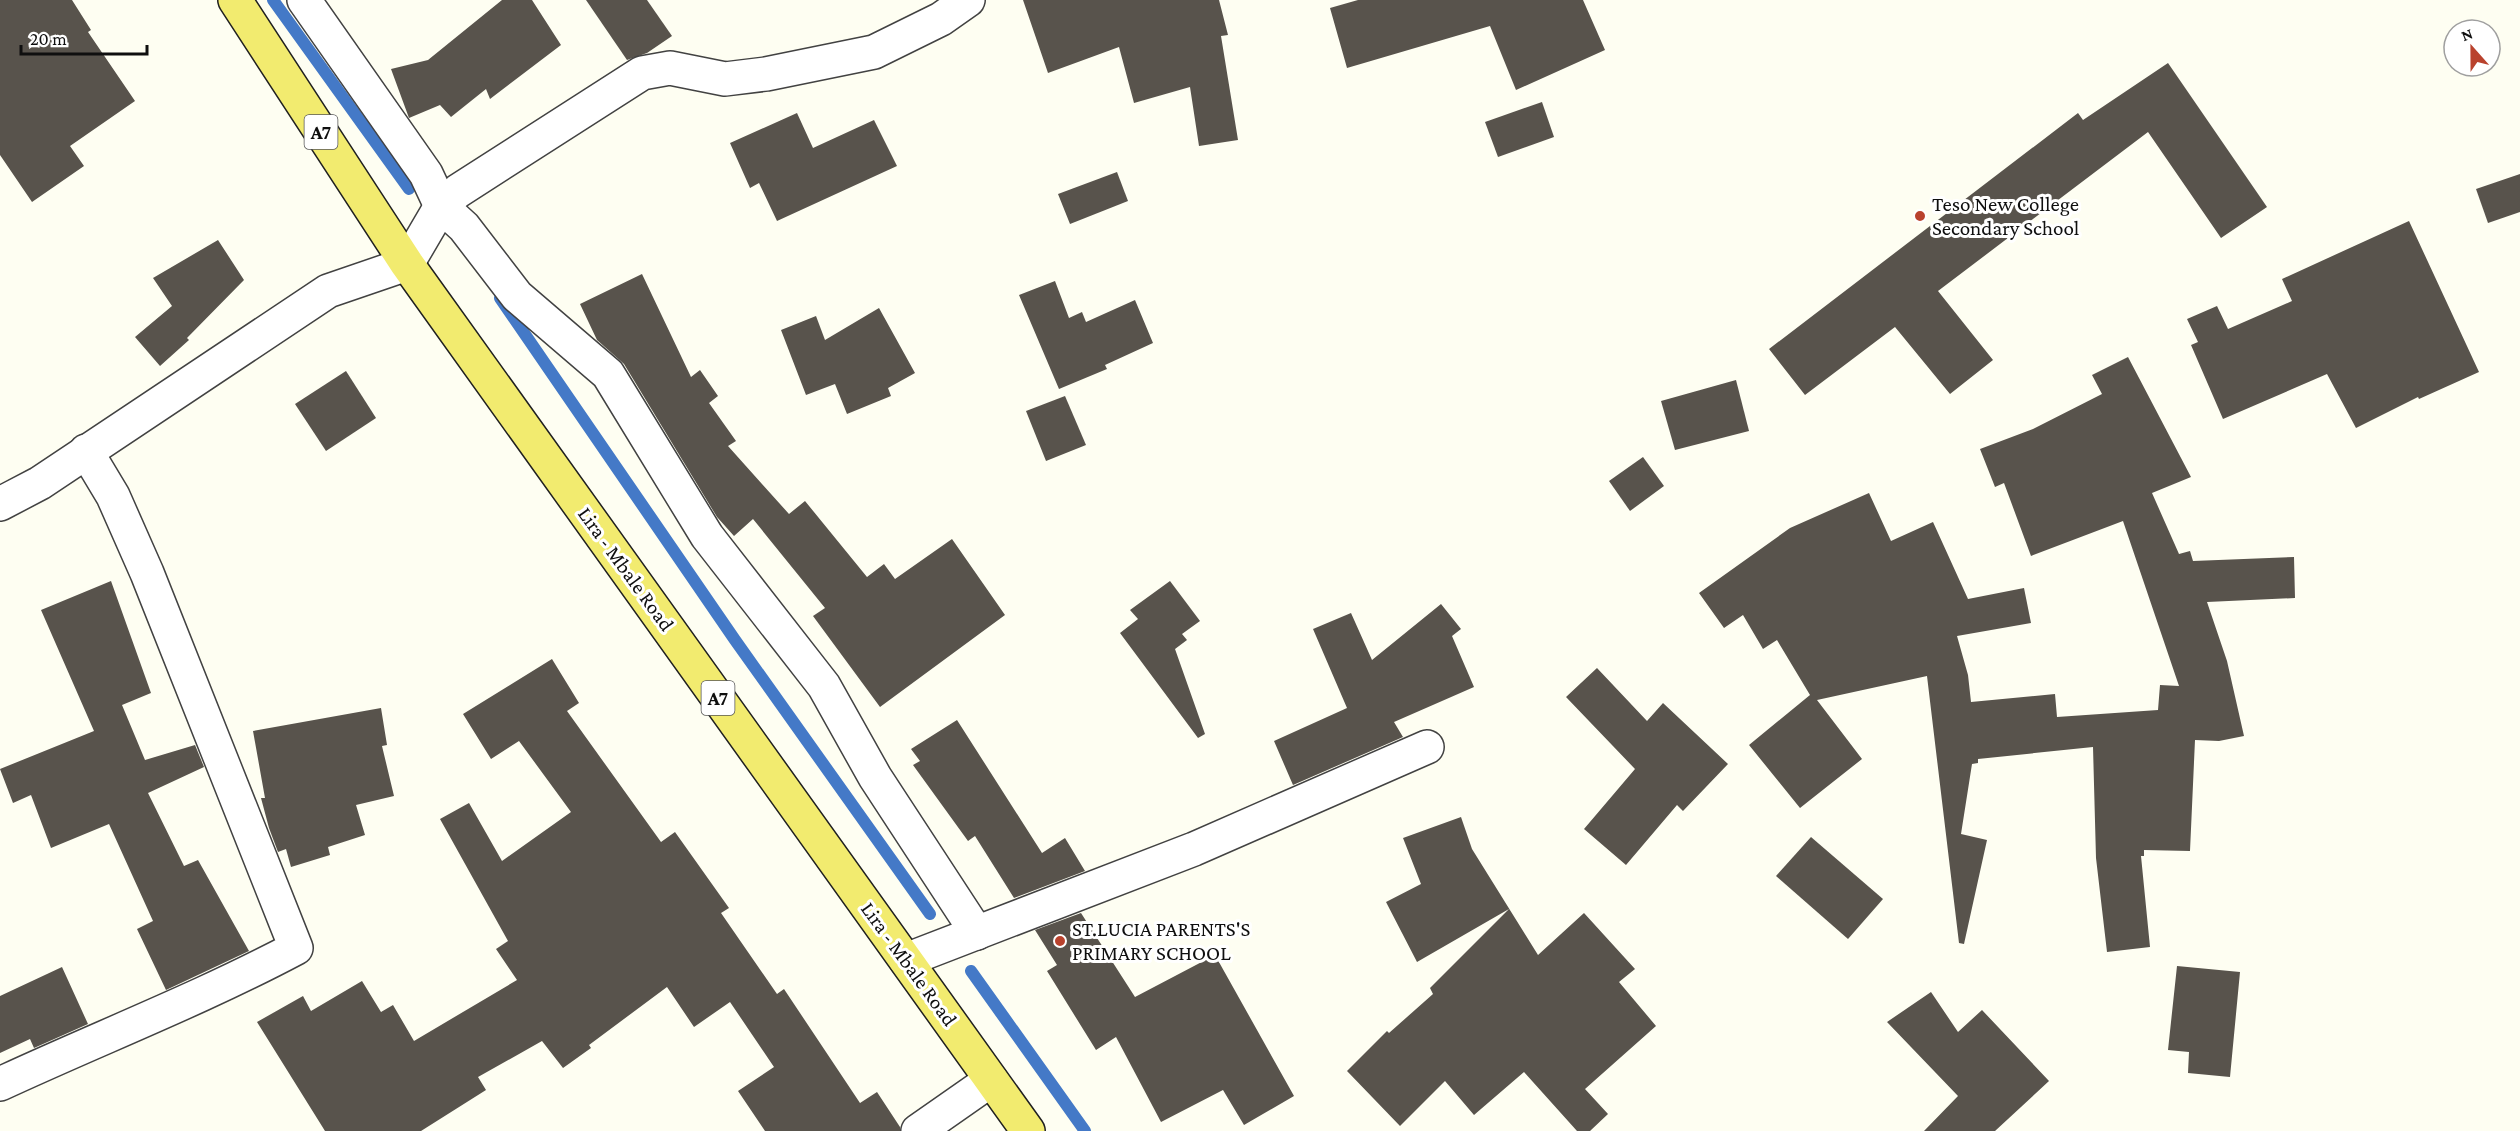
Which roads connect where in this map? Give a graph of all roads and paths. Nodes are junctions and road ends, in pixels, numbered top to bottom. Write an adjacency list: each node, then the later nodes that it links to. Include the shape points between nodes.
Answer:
1 (235, 0): 5 (main road, Lira - Mbale Road / A7)
2 (304, 0): 4 (street, via 426,174)
3 (968, 0): 4 (street, via 941,19 874,52 725,79 670,68 642,73 458,191)
4 (441, 206): 5 (street); 9 (street, via 464,227 517,296 608,374 707,536 824,686 875,777)
5 (407, 264): 6 (street, via 328,291); 10 (main road, Lira - Mbale Road / A7)
6 (86, 451): 7 (street, via 40,483); 12 (street, via 113,496 147,573 296,948 220,988 107,1034)
7 (0, 504)
8 (1427, 747): 9 (street, via 1194,849)
9 (977, 933): 10 (street)
10 (906, 960): 11 (main road, Lira - Mbale Road / A7)
11 (991, 1080): 13 (street); 14 (main road, Lira - Mbale Road / A7)
12 (0, 1084)
13 (918, 1131)
14 (1028, 1131)

